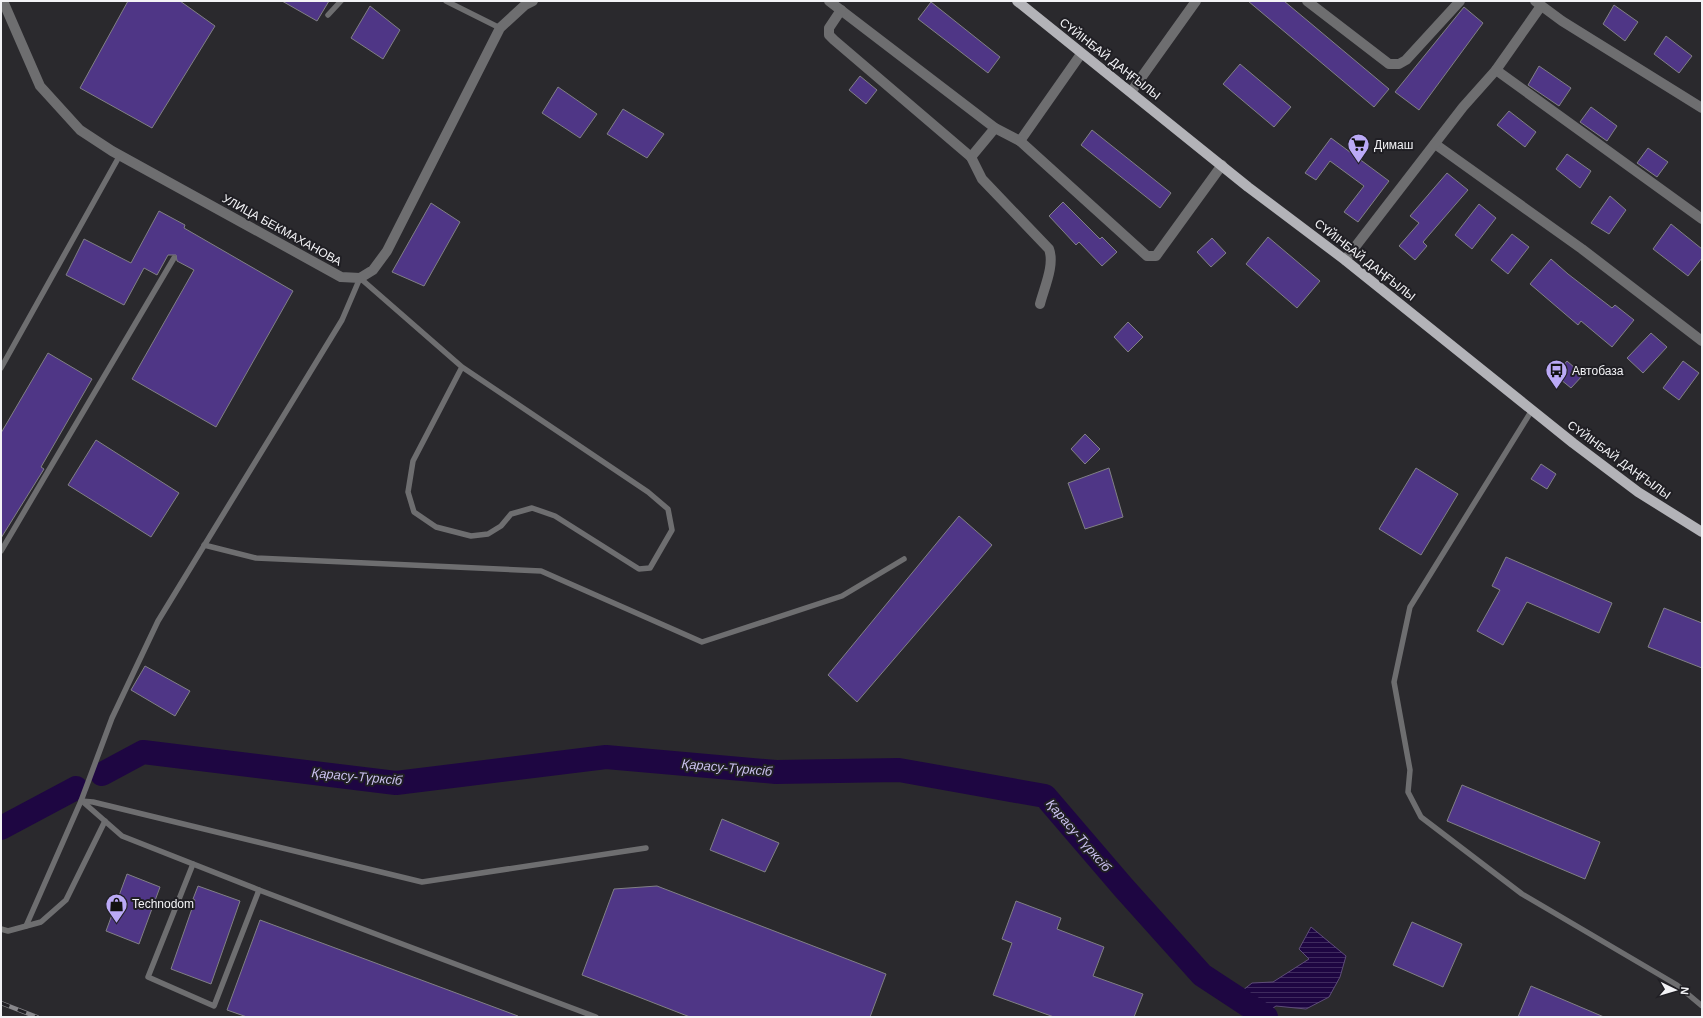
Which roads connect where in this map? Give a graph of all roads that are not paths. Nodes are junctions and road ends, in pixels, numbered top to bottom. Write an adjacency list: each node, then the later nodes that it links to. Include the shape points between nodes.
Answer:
1 (3, 1): 21 (street, УЛИЦА БЕКМАХАНОВА, via 40,86 80,130)
2 (341, 1): 12 (lane)
3 (446, 1): 13 (lane)
4 (533, 1): 13 (street, via 525,4)
5 (829, 1): 11 (street)
6 (1017, 1): 14 (main road, СҮЙІНБАЙ ДАҢҒЫЛЫ)
7 (1196, 1): 16 (street)
8 (1307, 1): 9 (street, via 1389,64 1399,64 1406,60)
9 (1460, 1)
10 (1538, 4): 15 (street); 17 (street)
11 (841, 10): 18 (street); 22 (street, via 829,28 829,35)
12 (328, 15)
13 (500, 28): 27 (street, via 387,251 374,270)
14 (1081, 54): 16 (main road, СҮЙІНБАЙ ДАҢҒЫЛЫ); 19 (street)
15 (1496, 70): 20 (street); 24 (street)
16 (1131, 92): 23 (main road, СҮЙІНБАЙ ДАҢҒЫЛЫ)
17 (1702, 108)
18 (996, 128): 19 (street); 22 (street)
19 (1020, 141): 23 (street, via 1147,256 1153,257)
20 (1435, 144): 26 (street); 29 (street, via 1582,249)
21 (120, 155): 27 (street, УЛИЦА БЕКМАХАНОВА, via 341,277); 31 (lane)
22 (971, 157): 28 (street, via 982,179 1049,249 1050,263)
23 (1222, 165): 26 (main road, СҮЙІНБАЙ ДАҢҒЫЛЫ)
24 (1702, 219)
25 (174, 258): 35 (lane)
26 (1345, 260): 32 (main road, СҮЙІНБАЙ ДАҢҒЫЛЫ)
27 (360, 278): 30 (lane); 34 (lane, via 342,320)
28 (1040, 304)
29 (1702, 341)
30 (462, 367): 30 (lane, via 414,460 408,492 414,512 436,527 471,536 488,534 502,526 511,514 532,508 555,516 640,569 650,568 672,530 668,509 648,492)
31 (1, 368)
32 (1532, 410): 33 (main road, СҮЙІНБАЙ ДАҢҒЫЛЫ, via 1638,492); 44 (lane, via 1410,606 1394,682 1410,770 1408,792 1421,817 1522,894 1677,985)
33 (1702, 532)
34 (204, 546): 36 (lane, via 256,558 541,571 702,642 842,596); 37 (lane, via 158,621 112,718)
35 (1, 551)
36 (904, 559)
37 (81, 801): 38 (lane); 39 (lane, via 422,882); 42 (lane)
38 (105, 821): 40 (lane, via 122,836); 42 (lane, via 66,900 41,922)
39 (646, 848)
40 (193, 864): 41 (lane); 41 (lane, via 148,977 214,1006)
41 (259, 890): 45 (lane)
42 (26, 926): 43 (lane, via 8,932)
43 (1, 929)
44 (1702, 1006)
45 (596, 1017)

